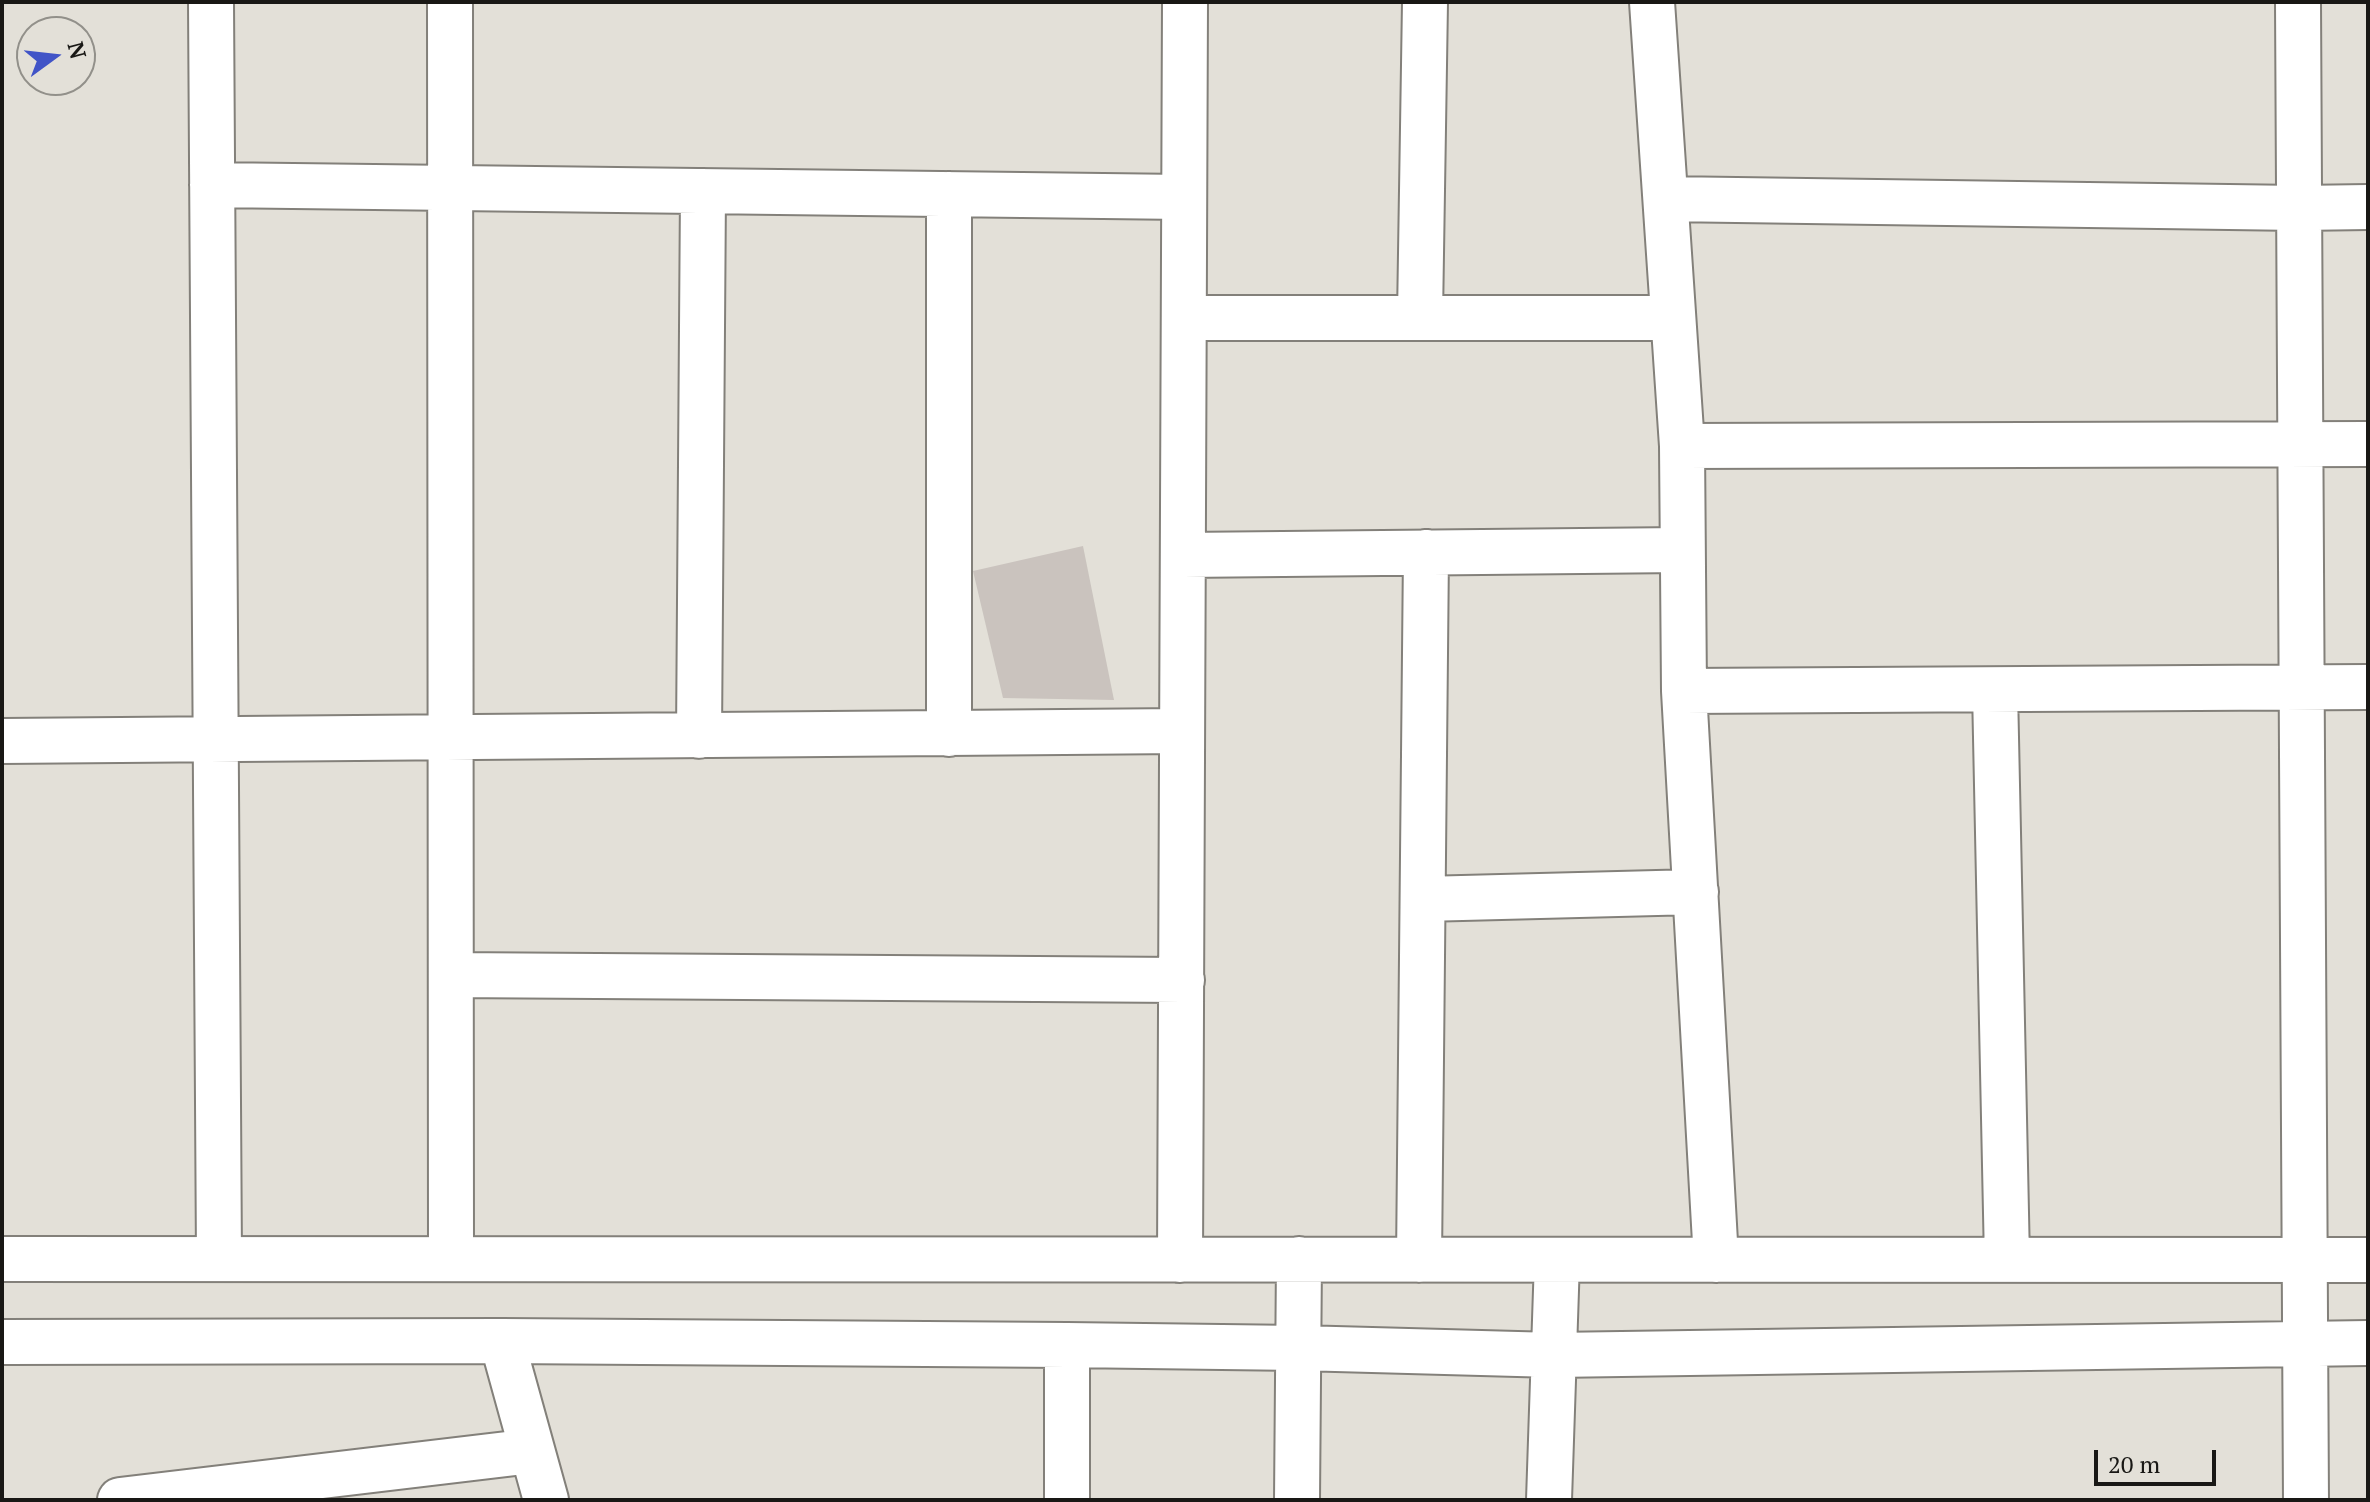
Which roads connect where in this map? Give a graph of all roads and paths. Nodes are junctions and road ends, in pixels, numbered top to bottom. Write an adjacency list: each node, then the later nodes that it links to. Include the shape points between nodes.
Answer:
1 (211, 2): 7 (street)
2 (450, 2): 8 (street)
3 (1185, 2): 11 (street)
4 (1425, 2): 15 (street)
5 (1652, 2): 12 (street)
6 (2298, 2): 14 (street)
7 (212, 185): 8 (street); 32 (street)
8 (451, 188): 9 (street); 31 (street)
9 (703, 191): 10 (street); 30 (street)
10 (949, 194): 11 (street); 29 (street)
11 (1184, 197): 16 (street)
12 (1666, 199): 14 (street); 17 (street)
13 (2368, 207): 14 (street)
14 (2299, 208): 18 (street)
15 (1420, 316): 16 (street); 17 (street)
16 (1184, 318): 23 (street)
17 (1672, 318): 20 (street)
18 (2301, 444): 19 (street); 20 (street); 25 (street)
19 (2368, 444)
20 (1682, 446): 21 (street)
21 (1682, 550): 22 (street); 27 (street)
22 (1426, 552): 23 (street); 35 (street)
23 (1183, 555): 28 (street)
24 (2368, 687): 25 (street)
25 (2302, 688): 26 (street); 47 (street)
26 (1995, 690): 27 (street); 46 (street)
27 (1684, 691): 34 (street)
28 (1182, 731): 29 (street); 37 (street)
29 (949, 734): 30 (street)
30 (699, 736): 31 (street)
31 (451, 737): 32 (street); 36 (street)
32 (215, 740): 33 (street); 39 (street)
33 (2, 741)
34 (1696, 892): 35 (street); 45 (street)
35 (1423, 899): 43 (street)
36 (451, 975): 37 (street); 40 (street)
37 (1182, 980): 42 (street)
38 (2, 1259): 39 (street)
39 (219, 1259): 40 (street)
40 (451, 1259): 42 (street)
41 (1299, 1259): 42 (street); 43 (street); 54 (street)
42 (1180, 1260)
43 (1419, 1260): 44 (street)
44 (1557, 1260): 45 (street); 55 (street)
45 (1716, 1260): 46 (street)
46 (2007, 1260): 47 (street)
47 (2305, 1260): 48 (street); 51 (street)
48 (2368, 1260)
49 (502, 1341): 50 (street); 53 (street); 56 (street)
50 (2, 1342)
51 (2305, 1342): 52 (street); 55 (street); 62 (street)
52 (2368, 1343)
53 (1067, 1345): 54 (street); 59 (street)
54 (1299, 1348): 55 (street); 60 (street)
55 (1554, 1355): 61 (street)
56 (532, 1451): 57 (street); 58 (street)
57 (120, 1500)
58 (546, 1500)
59 (1067, 1500)
60 (1297, 1500)
61 (1549, 1500)
62 (2306, 1500)

